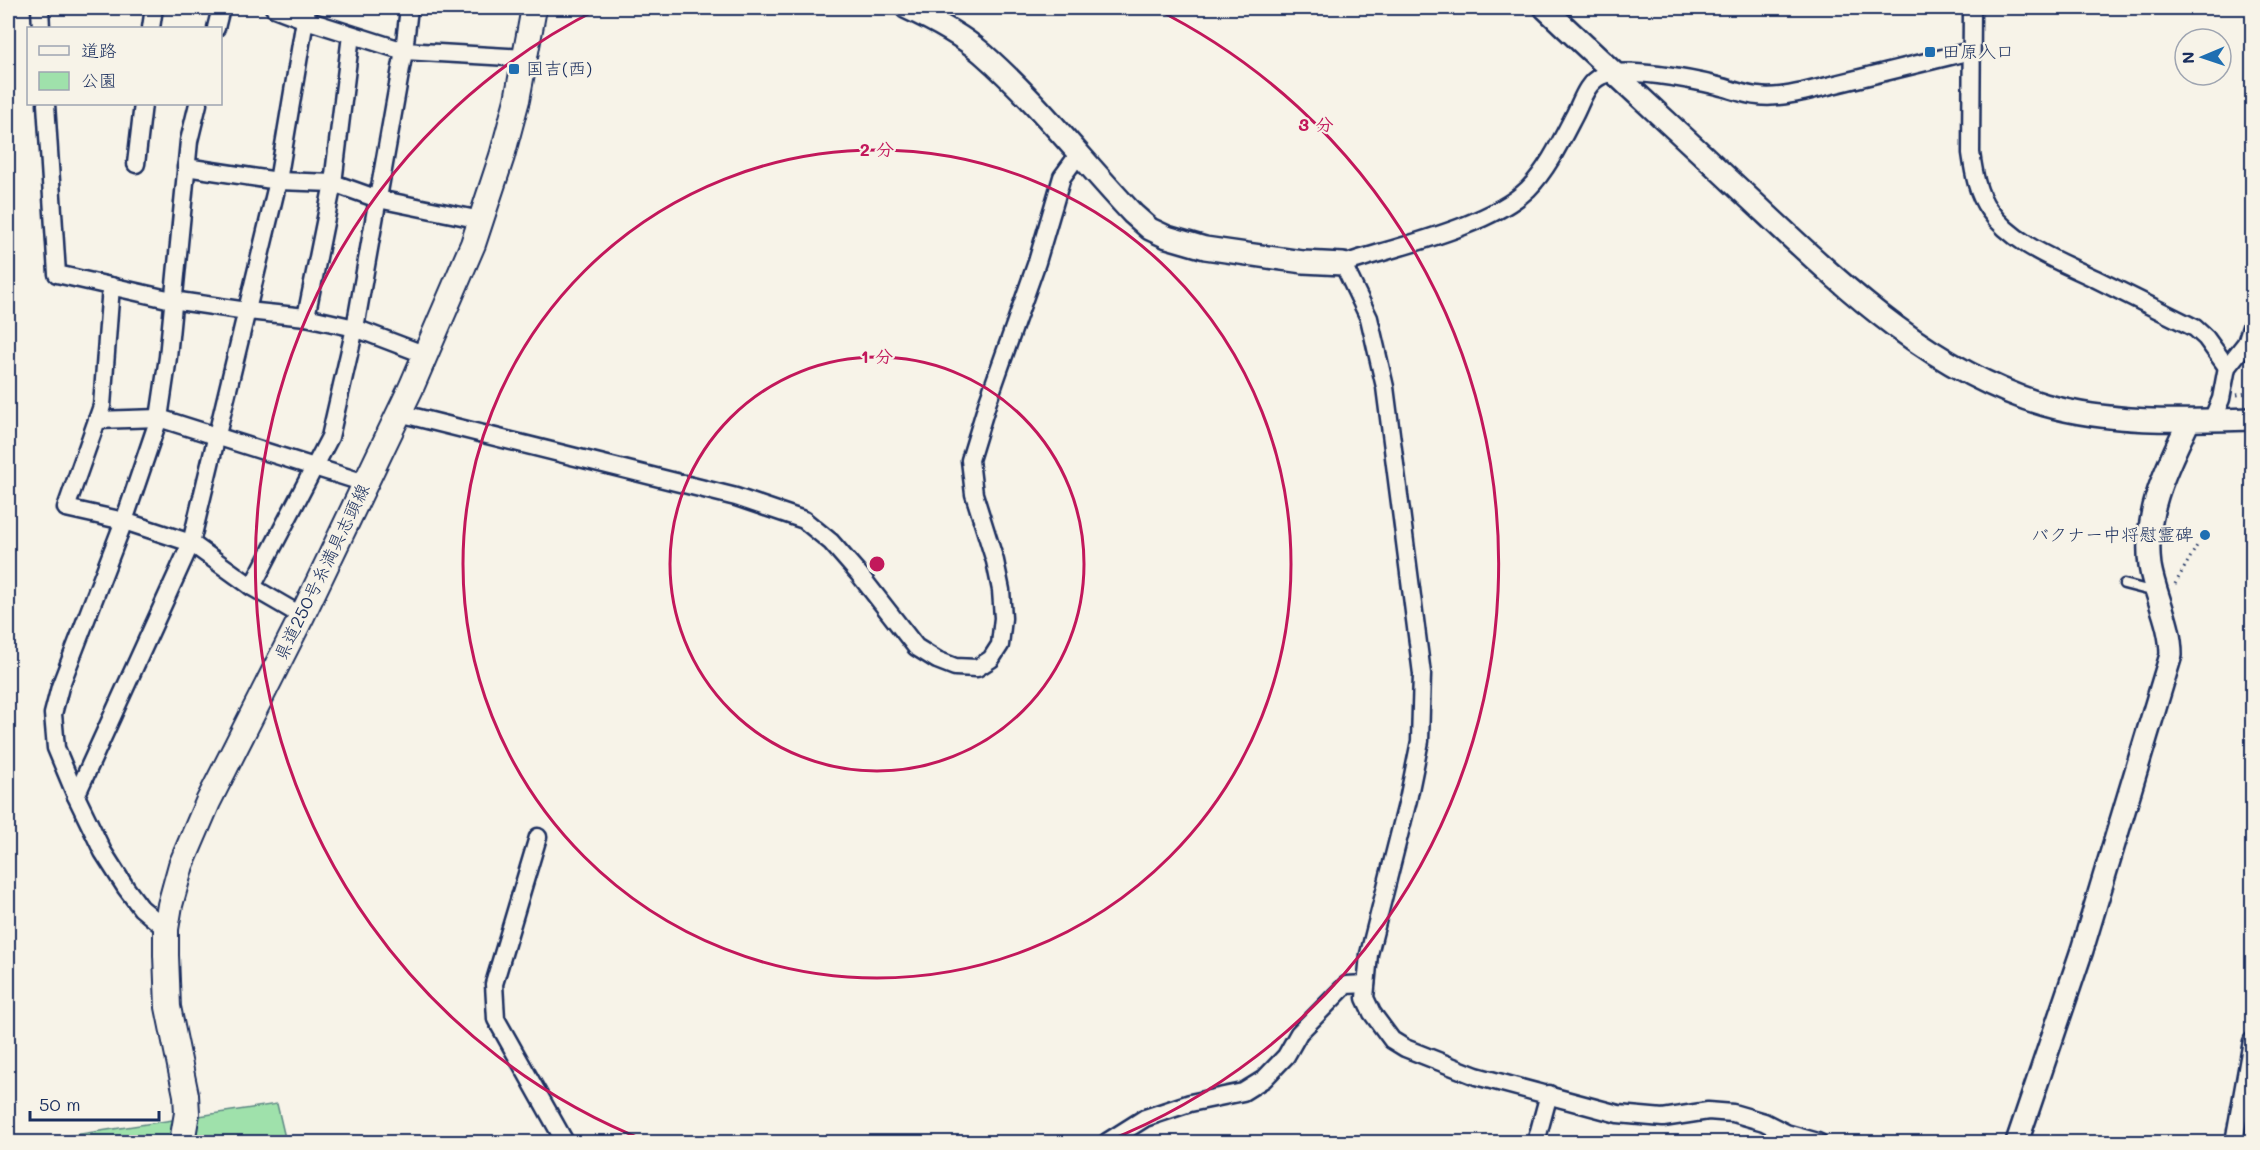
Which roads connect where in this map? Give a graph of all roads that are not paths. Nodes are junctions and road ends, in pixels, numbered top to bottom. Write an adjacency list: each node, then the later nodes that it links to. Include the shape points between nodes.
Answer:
1 (40, 8): 11 (street)
2 (154, 8): 12 (street)
3 (221, 8): 13 (street)
4 (274, 8): 10 (street)
5 (409, 8): 15 (street)
6 (534, 8): 17 (main road, 県道250号糸満具志頭線)
7 (907, 8): 22 (street, via 980,51)
8 (1545, 8): 18 (street)
9 (1972, 8): 16 (street)
10 (305, 14): 14 (street); 25 (street)
11 (41, 27)
12 (152, 27)
13 (216, 27)
14 (351, 35): 15 (street); 26 (street)
15 (404, 51): 17 (street); 27 (street)
16 (1971, 51): 18 (street, via 1778,96 1757,96 1646,73); 37 (street, via 1972,164 1979,192 1989,210 2035,250 2195,328)
17 (526, 58): 28 (main road, 県道250号糸満具志頭線, via 502,156)
18 (1616, 73): 29 (street, via 1601,75 1588,87 1541,173 1512,202 1424,240); 43 (street, via 1818,262 1881,316 1944,361 2046,405 2134,420)
19 (46, 105): 30 (street, via 57,274)
20 (143, 105): 23 (street)
21 (198, 105): 24 (street)
22 (1078, 155): 29 (street, via 1133,214 1167,237 1205,248); 38 (street, via 1062,177 970,460 974,494 995,561 1003,618 1000,645 991,659 977,668 956,667 916,647 831,542 804,520 736,497)
23 (136, 164)
24 (186, 167): 25 (street); 31 (street)
25 (279, 181): 26 (street); 32 (street)
26 (333, 183): 27 (street); 33 (street)
27 (378, 199): 28 (street); 35 (street)
28 (481, 220): 36 (main road, 県道250号糸満具志頭線)
29 (1343, 264): 56 (street, via 1369,318 1385,387 1422,674 1420,741 1369,954)
30 (111, 286): 31 (street); 41 (street, via 102,406)
31 (172, 300): 32 (street); 39 (street)
32 (247, 311): 33 (street); 44 (street)
33 (306, 317): 35 (street)
34 (2253, 324): 37 (street, via 2246,343)
35 (355, 328): 36 (street); 45 (street, via 330,436)
36 (426, 355): 38 (main road, 県道250号糸満具志頭線)
37 (2227, 367): 42 (street)
38 (399, 413): 46 (main road, 県道250号糸満具志頭線)
39 (159, 418): 41 (street); 44 (street); 47 (street)
40 (2253, 418): 42 (street)
41 (97, 420): 47 (street, via 66,508)
42 (2212, 420): 43 (street)
43 (2189, 421): 51 (street, via 2159,486 2150,521 2150,565)
44 (217, 436): 45 (street); 48 (street)
45 (315, 466): 46 (street); 50 (street)
46 (365, 483): 52 (main road, 県道250号糸満具志頭線)
47 (124, 521): 48 (street); 53 (street, via 53,714 56,748)
48 (191, 543): 50 (street); 53 (street)
49 (2124, 584): 51 (lane)
50 (252, 587): 52 (street)
51 (2167, 589): 64 (street, via 2171,655 2082,950)
52 (302, 616): 55 (main road, 県道250号糸満具志頭線, via 199,822 181,865)
53 (76, 796): 55 (street, via 103,852 126,888 141,908)
54 (538, 837): 60 (street, via 494,984 496,1019)
55 (166, 929): 59 (main road, 県道250号糸満具志頭線, via 168,1007 186,1095)
56 (1366, 984): 58 (street, via 1365,998 1372,1013 1392,1040 1405,1048 1476,1076); 61 (street, via 1346,985 1299,1033 1286,1056 1264,1080 1243,1092 1145,1118)
57 (2253, 1041): 65 (street)
58 (1549, 1094): 62 (street); 63 (street, via 1629,1115 1662,1118 1708,1111 1733,1113)
59 (182, 1143)
60 (565, 1143)
61 (1107, 1143)
62 (1536, 1143)
63 (1818, 1143)
64 (2017, 1143)
65 (2234, 1143)

